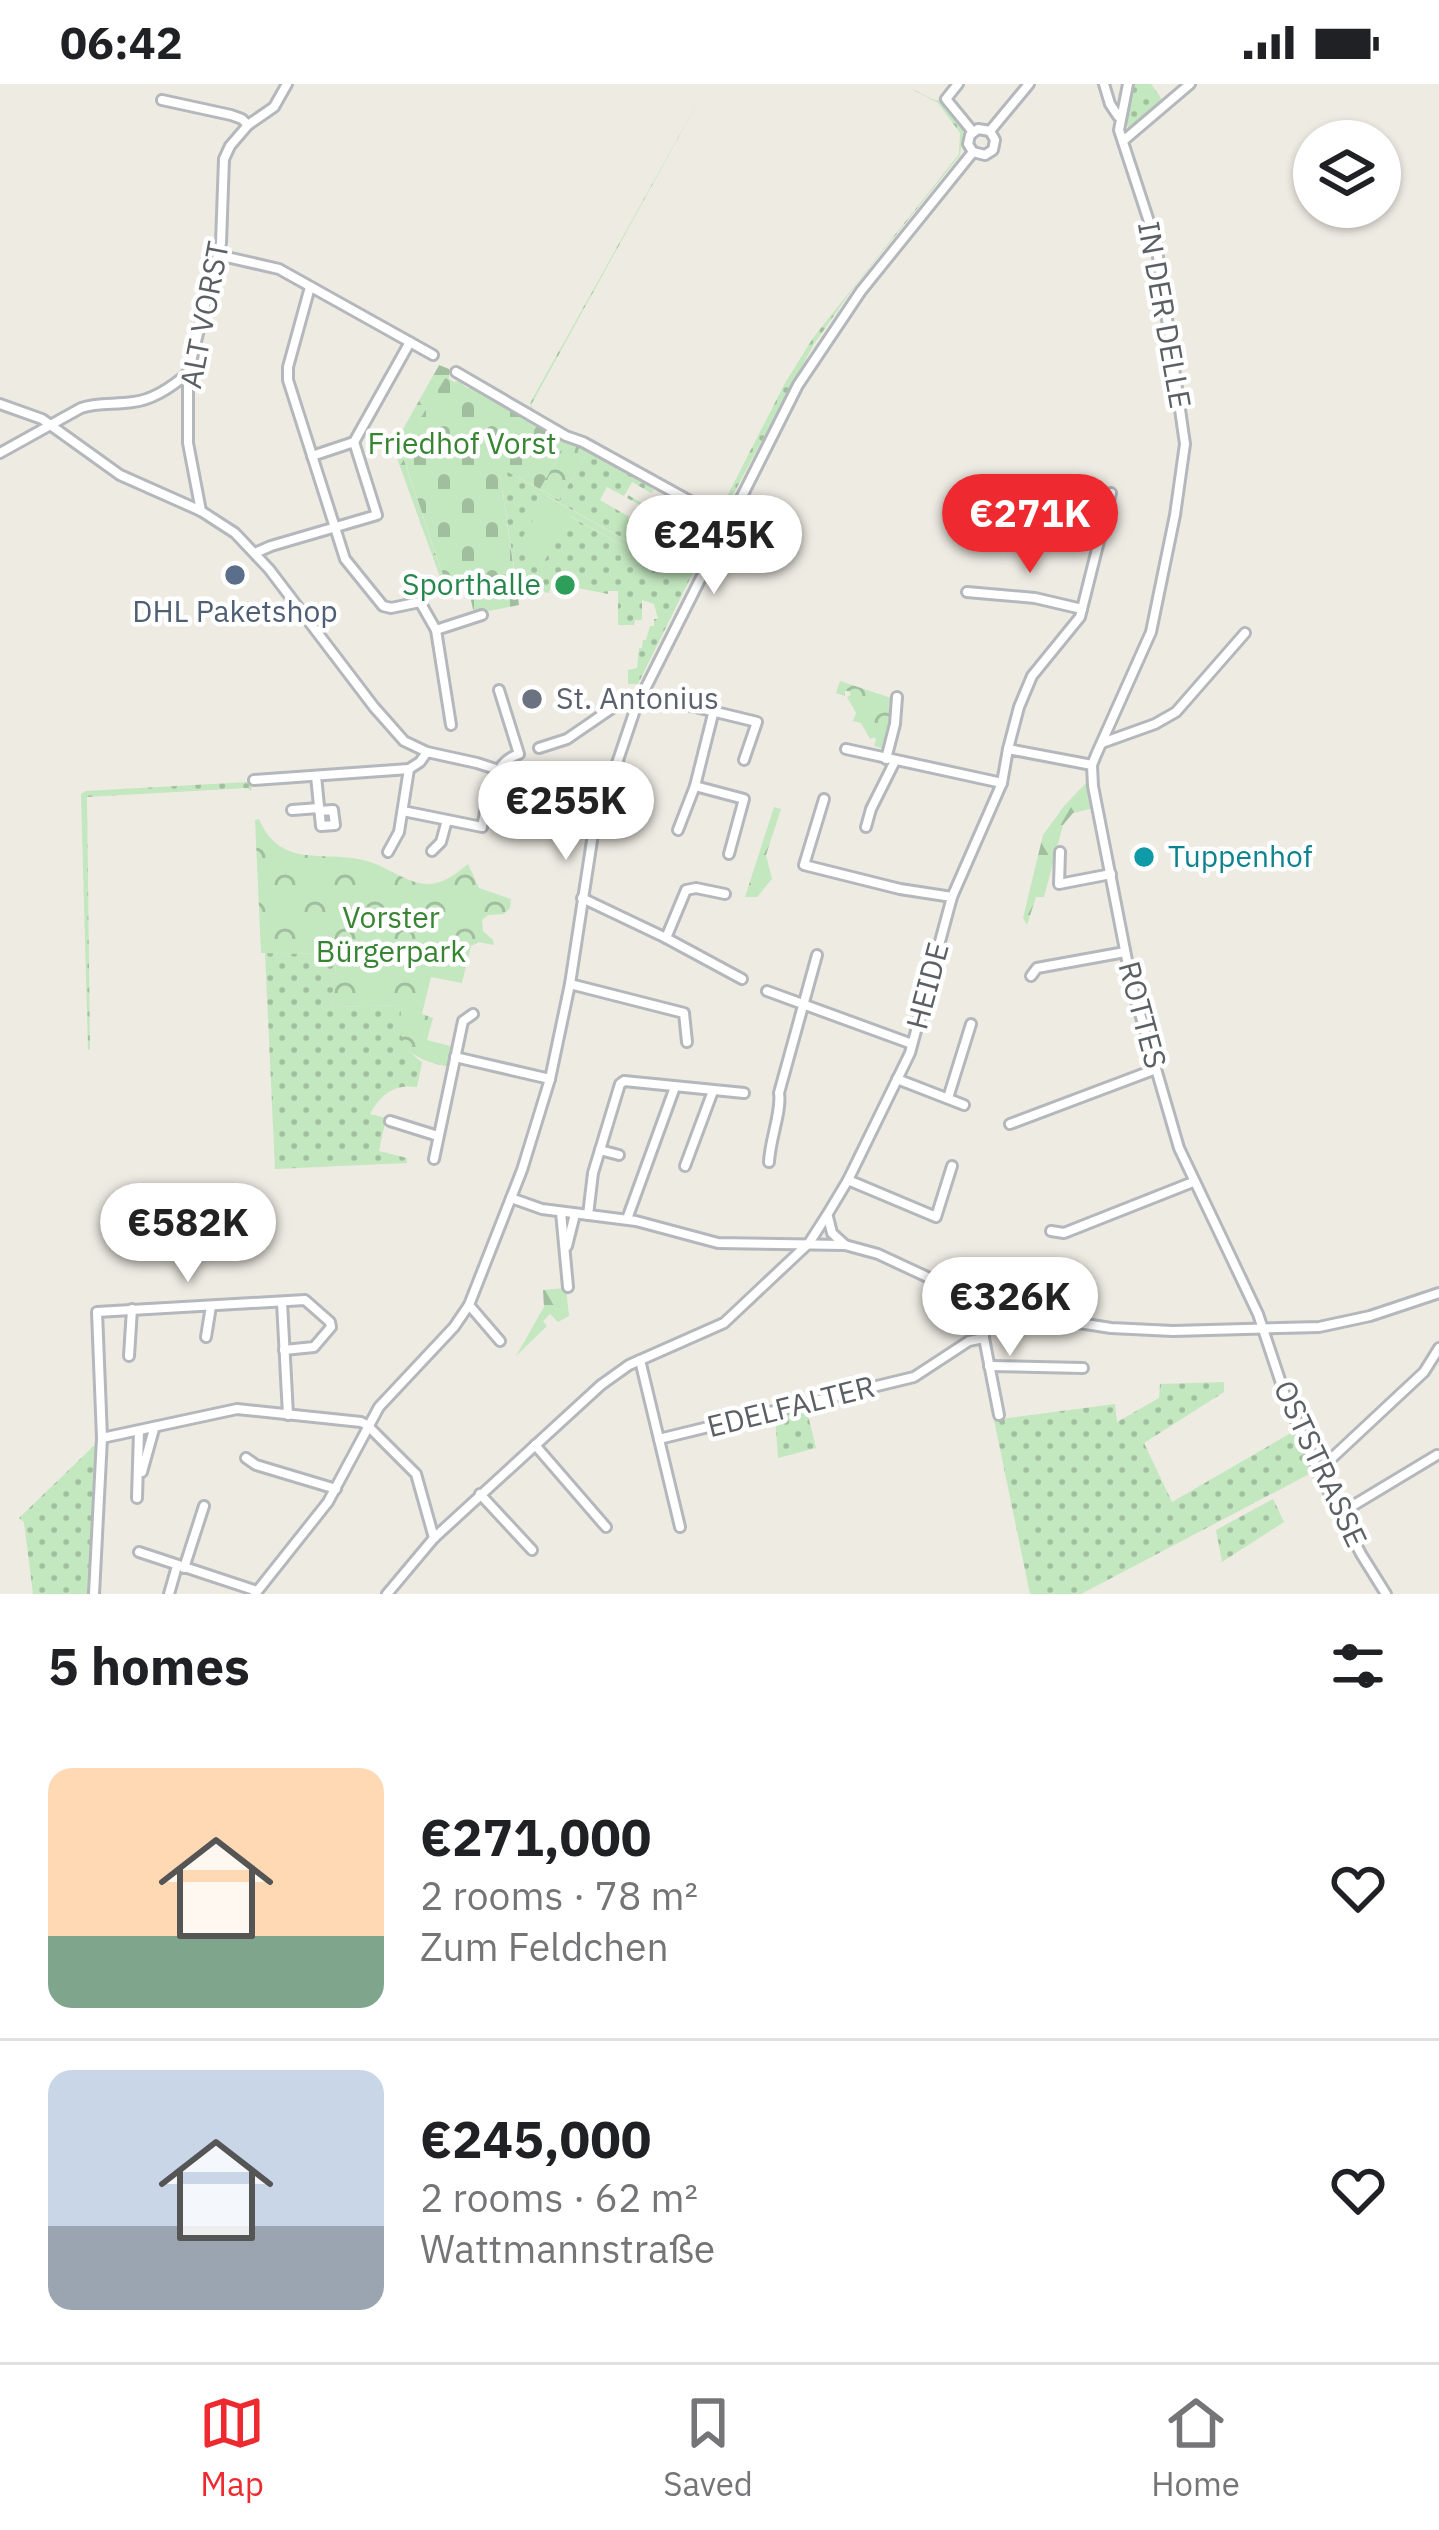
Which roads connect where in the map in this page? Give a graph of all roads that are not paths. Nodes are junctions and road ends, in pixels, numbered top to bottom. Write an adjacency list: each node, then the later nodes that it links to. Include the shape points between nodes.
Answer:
1 (287, 84): 9 (street, ALT VORST, via 274,107)
2 (958, 84): 11 (street, via 946,99)
3 (1029, 84): 10 (street)
4 (1104, 84): 8 (street, IN DER DELLE)
5 (1128, 84): 8 (street, IN DER DELLE)
6 (1190, 84): 12 (street)
7 (161, 100): 9 (street)
8 (1119, 118): 12 (street, IN DER DELLE)
9 (248, 125): 14 (street, ALT VORST, via 224,159)
10 (990, 131): 11 (street); 13 (street, via 993,150)
11 (973, 132): 13 (street)
12 (1123, 141): 40 (street, IN DER DELLE, via 1156,243 1185,444 1148,641)
13 (973, 152): 27 (street, via 826,341)
14 (218, 255): 15 (street, via 279,269); 19 (street, ALT VORST)
15 (310, 286): 16 (street); 24 (street, via 287,376)
16 (410, 342): 17 (street); 22 (street)
17 (433, 355)
18 (456, 372): 27 (street)
19 (188, 373): 21 (street, via 150,398 89,405); 26 (street, ALT VORST, via 188,440)
20 (0, 404): 21 (street)
21 (50, 424): 23 (street); 26 (street, via 127,479)
22 (354, 442): 24 (street); 28 (street, via 377,515)
23 (0, 453)
24 (312, 456): 28 (street)
25 (1111, 494): 31 (street, HEIDE)
26 (201, 511): 29 (street)
27 (728, 522): 36 (street)
28 (334, 528): 29 (street); 33 (street, via 345,560 383,606 420,602)
29 (255, 553): 44 (street, via 394,732)
30 (968, 592): 31 (street)
31 (1082, 609): 42 (street, HEIDE, via 1032,676)
32 (482, 615): 33 (street)
33 (436, 630): 39 (street)
34 (1245, 633): 40 (street, via 1176,712)
35 (499, 690): 48 (street, via 519,754)
36 (642, 694): 38 (street); 41 (street); 60 (street)
37 (897, 697): 46 (street)
38 (714, 710): 45 (street, via 757,722); 53 (street)
39 (451, 725)
40 (1101, 744): 47 (street)
41 (539, 748)
42 (1008, 748): 47 (street); 52 (street, HEIDE)
43 (846, 749): 46 (street)
44 (427, 752): 48 (street); 49 (street)
45 (744, 760)
46 (891, 760): 52 (street); 58 (street)
47 (1092, 765): 65 (street, ROTTES)
48 (499, 769): 57 (street, via 482,826); 60 (street)
49 (409, 770): 50 (street); 56 (street)
50 (316, 776): 51 (street); 55 (street, via 319,810)
51 (254, 780)
52 (1002, 783): 67 (street, HEIDE)
53 (695, 786): 59 (street); 64 (street, via 744,799)
54 (824, 799): 67 (street, via 804,865)
55 (292, 810)
56 (404, 812): 57 (street); 62 (street)
57 (447, 820): 61 (street)
58 (866, 827)
59 (678, 830)
60 (593, 834): 68 (street)
61 (432, 851)
62 (388, 852)
63 (1060, 852): 65 (street, via 1060,884)
64 (729, 854)
65 (1111, 874): 70 (street, ROTTES)
66 (725, 894): 69 (street, via 686,890)
67 (952, 897): 80 (street, HEIDE)
68 (582, 898): 69 (street); 74 (street)
69 (666, 938): 73 (street)
70 (1125, 952): 72 (street, via 1036,968); 82 (street, ROTTES)
71 (817, 955): 76 (street)
72 (1031, 976)
73 (742, 979)
74 (570, 984): 79 (street, via 684,1012); 83 (street)
75 (767, 991): 76 (street)
76 (805, 1005): 80 (street); 96 (street, via 778,1093)
77 (473, 1015): 81 (street, via 463,1021)
78 (971, 1024): 88 (street)
79 (687, 1042)
80 (912, 1044): 84 (street, HEIDE)
81 (455, 1058): 83 (street); 92 (street)
82 (1156, 1069): 91 (street); 100 (street, ROTTES)
83 (550, 1078): 101 (street)
84 (897, 1079): 88 (street); 99 (street, HEIDE)
85 (674, 1087): 86 (street); 93 (street, via 620,1084); 106 (street)
86 (713, 1091): 87 (street); 97 (street)
87 (744, 1093)
88 (948, 1098): 89 (street)
89 (964, 1106)
90 (390, 1121): 92 (street)
91 (1010, 1124)
92 (438, 1136): 95 (street)
93 (600, 1150): 94 (street); 104 (street)
94 (619, 1155)
95 (434, 1159)
96 (769, 1162)
97 (685, 1166)
98 (952, 1166): 99 (street, via 936,1217)
99 (848, 1180): 105 (street, HEIDE)
100 (1193, 1182): 107 (street); 120 (street, ROTTES)
101 (511, 1198): 102 (street); 117 (street)
102 (561, 1212): 103 (street); 111 (street)
103 (575, 1213): 104 (street); 111 (street)
104 (588, 1215): 106 (street)
105 (827, 1215): 108 (street, HEIDE); 110 (street)
106 (627, 1220): 109 (street, via 718,1243)
107 (1052, 1231)
108 (808, 1243): 109 (street); 110 (street); 112 (street, HEIDE)
109 (770, 1245): 112 (street)
110 (845, 1246): 116 (street)
111 (565, 1253): 113 (street)
112 (780, 1268): 127 (street, HEIDE, via 719,1327)
113 (568, 1287)
114 (1439, 1293): 120 (street, via 1349,1322)
115 (282, 1302): 118 (street); 125 (street); 125 (street, via 305,1300 332,1325 314,1347)
116 (986, 1303): 120 (street, via 1111,1328); 122 (street)
117 (469, 1305): 123 (street); 132 (street)
118 (211, 1306): 119 (street); 121 (street)
119 (132, 1309): 126 (street); 135 (street, via 97,1312)
120 (1264, 1330): 140 (street, OSTSTRASSE)
121 (206, 1337)
122 (984, 1338): 128 (street); 136 (street, EDELFALTER, via 918,1376)
123 (500, 1342)
124 (1439, 1348): 140 (street, via 1424,1372)
125 (284, 1350): 130 (street)
126 (129, 1356)
127 (640, 1360): 136 (street); 137 (street, HEIDE)
128 (989, 1366): 129 (street); 131 (street)
129 (1083, 1368)
130 (288, 1414): 132 (street); 133 (street, via 231,1409)
131 (999, 1415)
132 (367, 1425): 142 (street); 149 (street, via 416,1474)
133 (155, 1427): 134 (street); 141 (street)
134 (139, 1431): 135 (street); 141 (street)
135 (102, 1438): 154 (street)
136 (659, 1439): 148 (street)
137 (535, 1445): 143 (street, HEIDE); 147 (street)
138 (1437, 1455): 146 (street)
139 (246, 1458): 142 (street)
140 (1318, 1471): 146 (street, OSTSTRASSE)
141 (137, 1486): 144 (street)
142 (336, 1489): 153 (street)
143 (480, 1494): 149 (street, HEIDE); 150 (street)
144 (137, 1498)
145 (204, 1506): 152 (street)
146 (1339, 1514): 157 (street, OSTSTRASSE)
147 (606, 1527)
148 (680, 1527)
149 (434, 1538): 156 (street, HEIDE)
150 (532, 1550)
151 (139, 1552): 152 (street)
152 (178, 1566): 153 (street); 155 (street)
153 (256, 1592)
154 (94, 1594)
155 (169, 1594)
156 (387, 1594)
157 (1386, 1594)

